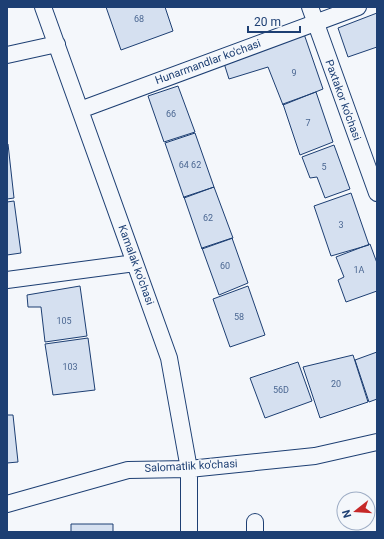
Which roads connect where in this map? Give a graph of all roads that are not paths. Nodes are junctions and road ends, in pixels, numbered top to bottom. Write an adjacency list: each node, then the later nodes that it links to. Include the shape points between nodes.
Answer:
1 (43, 7): 5 (street, Kamalak ko'chasi)
2 (310, 7): 4 (street, Paxtakor ko'chasi)
3 (358, 7): 4 (street, Hunarmandlar ko'chasi)
4 (316, 23): 7 (street, Hunarmandlar ko'chasi); 8 (street, Paxtakor ko'chasi)
5 (57, 44): 6 (street); 7 (street, Kamalak ko'chasi)
6 (7, 55)
7 (80, 110): 9 (street, Kamalak ko'chasi)
8 (377, 193)
9 (135, 263): 10 (street); 12 (street, Kamalak ko'chasi, via 170,358)
10 (7, 280)
11 (377, 442): 12 (street, Salomatlik ko'chasi, via 315,456)
12 (189, 469): 13 (street, Salomatlik ko'chasi, via 128,470); 14 (street, Kamalak ko'chasi)
13 (7, 504)
14 (188, 532)

